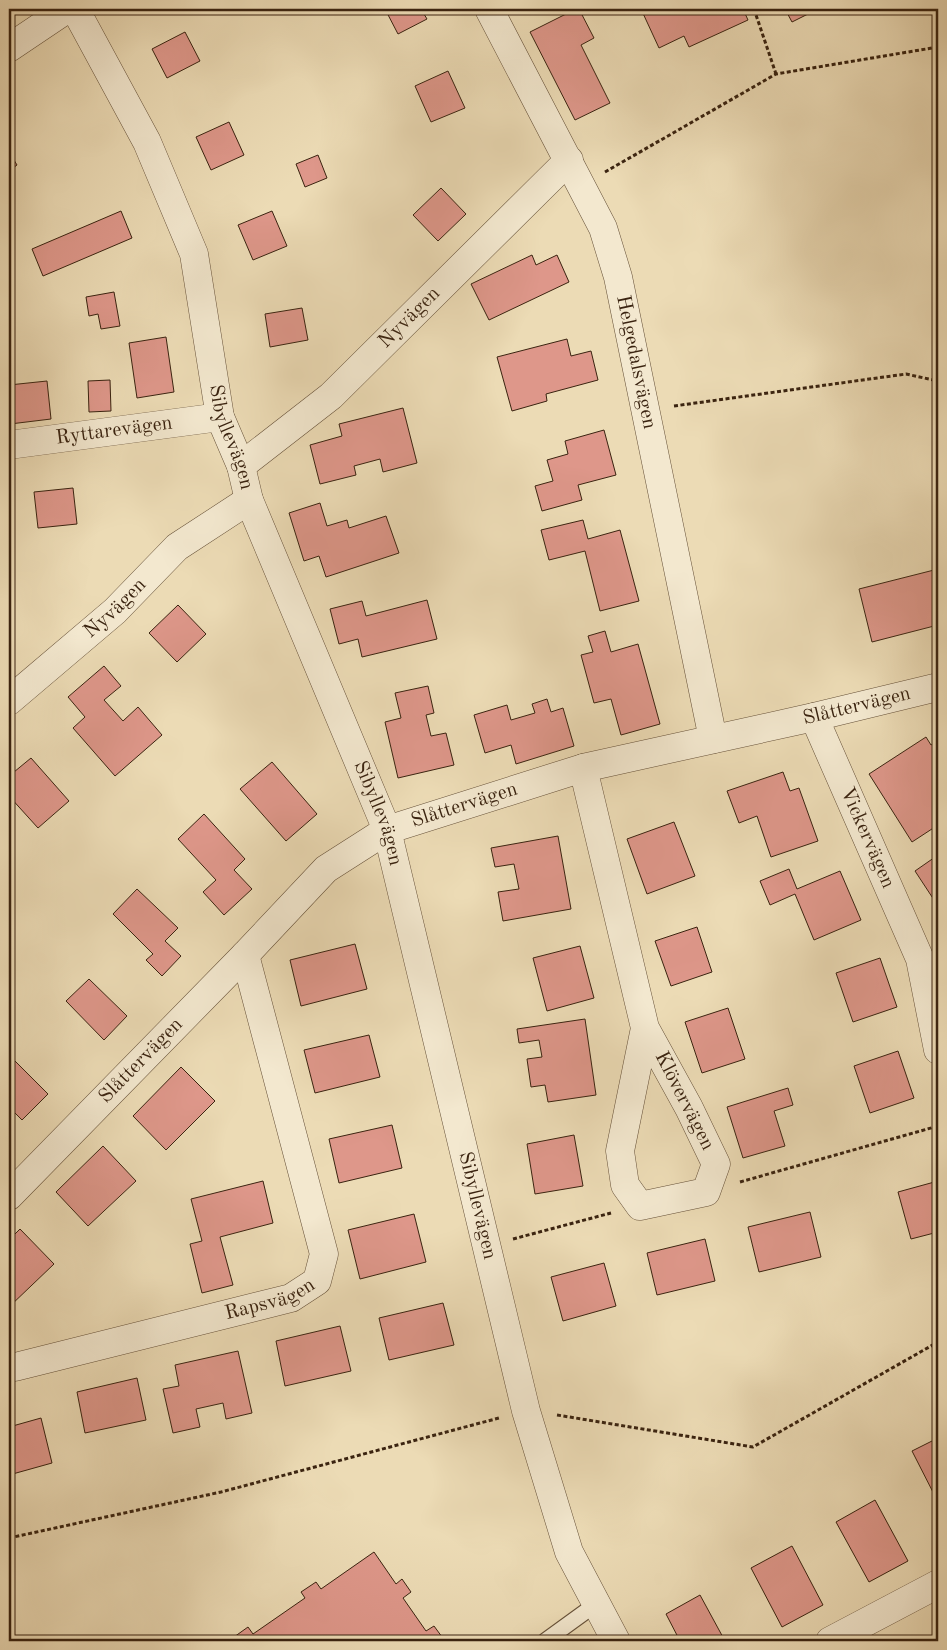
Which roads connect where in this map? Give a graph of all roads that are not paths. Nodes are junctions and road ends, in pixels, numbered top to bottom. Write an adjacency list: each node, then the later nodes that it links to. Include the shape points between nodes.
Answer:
1 (67, 9): 4 (street)
2 (75, 9): 6 (street, Sibyllevägen, via 147,142 194,254)
3 (489, 9): 5 (street, Helgedalsvägen)
4 (9, 48)
5 (569, 160): 8 (street, Nyvägen, via 331,396); 13 (street, Helgedalsvägen, via 603,228 618,277)
6 (220, 417): 7 (street, Ryttarevägen); 8 (street, Sibyllevägen)
7 (9, 445)
8 (241, 466): 9 (street, Sibyllevägen)
9 (249, 500): 11 (street, Nyvägen, via 177,547 115,611); 15 (street, Sibyllevägen)
10 (938, 687): 12 (street, Slåttervägen)
11 (9, 701)
12 (814, 717): 13 (street, Slåttervägen); 17 (street, Vickervägen)
13 (713, 740): 14 (street, Slåttervägen)
14 (583, 768): 15 (street, Slåttervägen); 18 (street, Klövervägen)
15 (387, 830): 16 (street, Slåttervägen, via 326,870); 23 (street, Sibyllevägen, via 526,1410 569,1552)
16 (245, 955): 20 (street, Slåttervägen); 21 (street, Rapsvägen, via 324,1254 317,1281 291,1298)
17 (929, 968): 19 (street, Vickervägen)
18 (646, 1028): 18 (street, Klövervägen, via 620,1151 625,1185 640,1206 706,1192 716,1164 690,1108)
19 (938, 1050)
20 (9, 1196)
21 (9, 1367)
22 (938, 1584): 26 (street)
23 (596, 1604): 24 (lane); 25 (street, Sibyllevägen)
24 (545, 1641)
25 (616, 1641)
26 (830, 1641)

